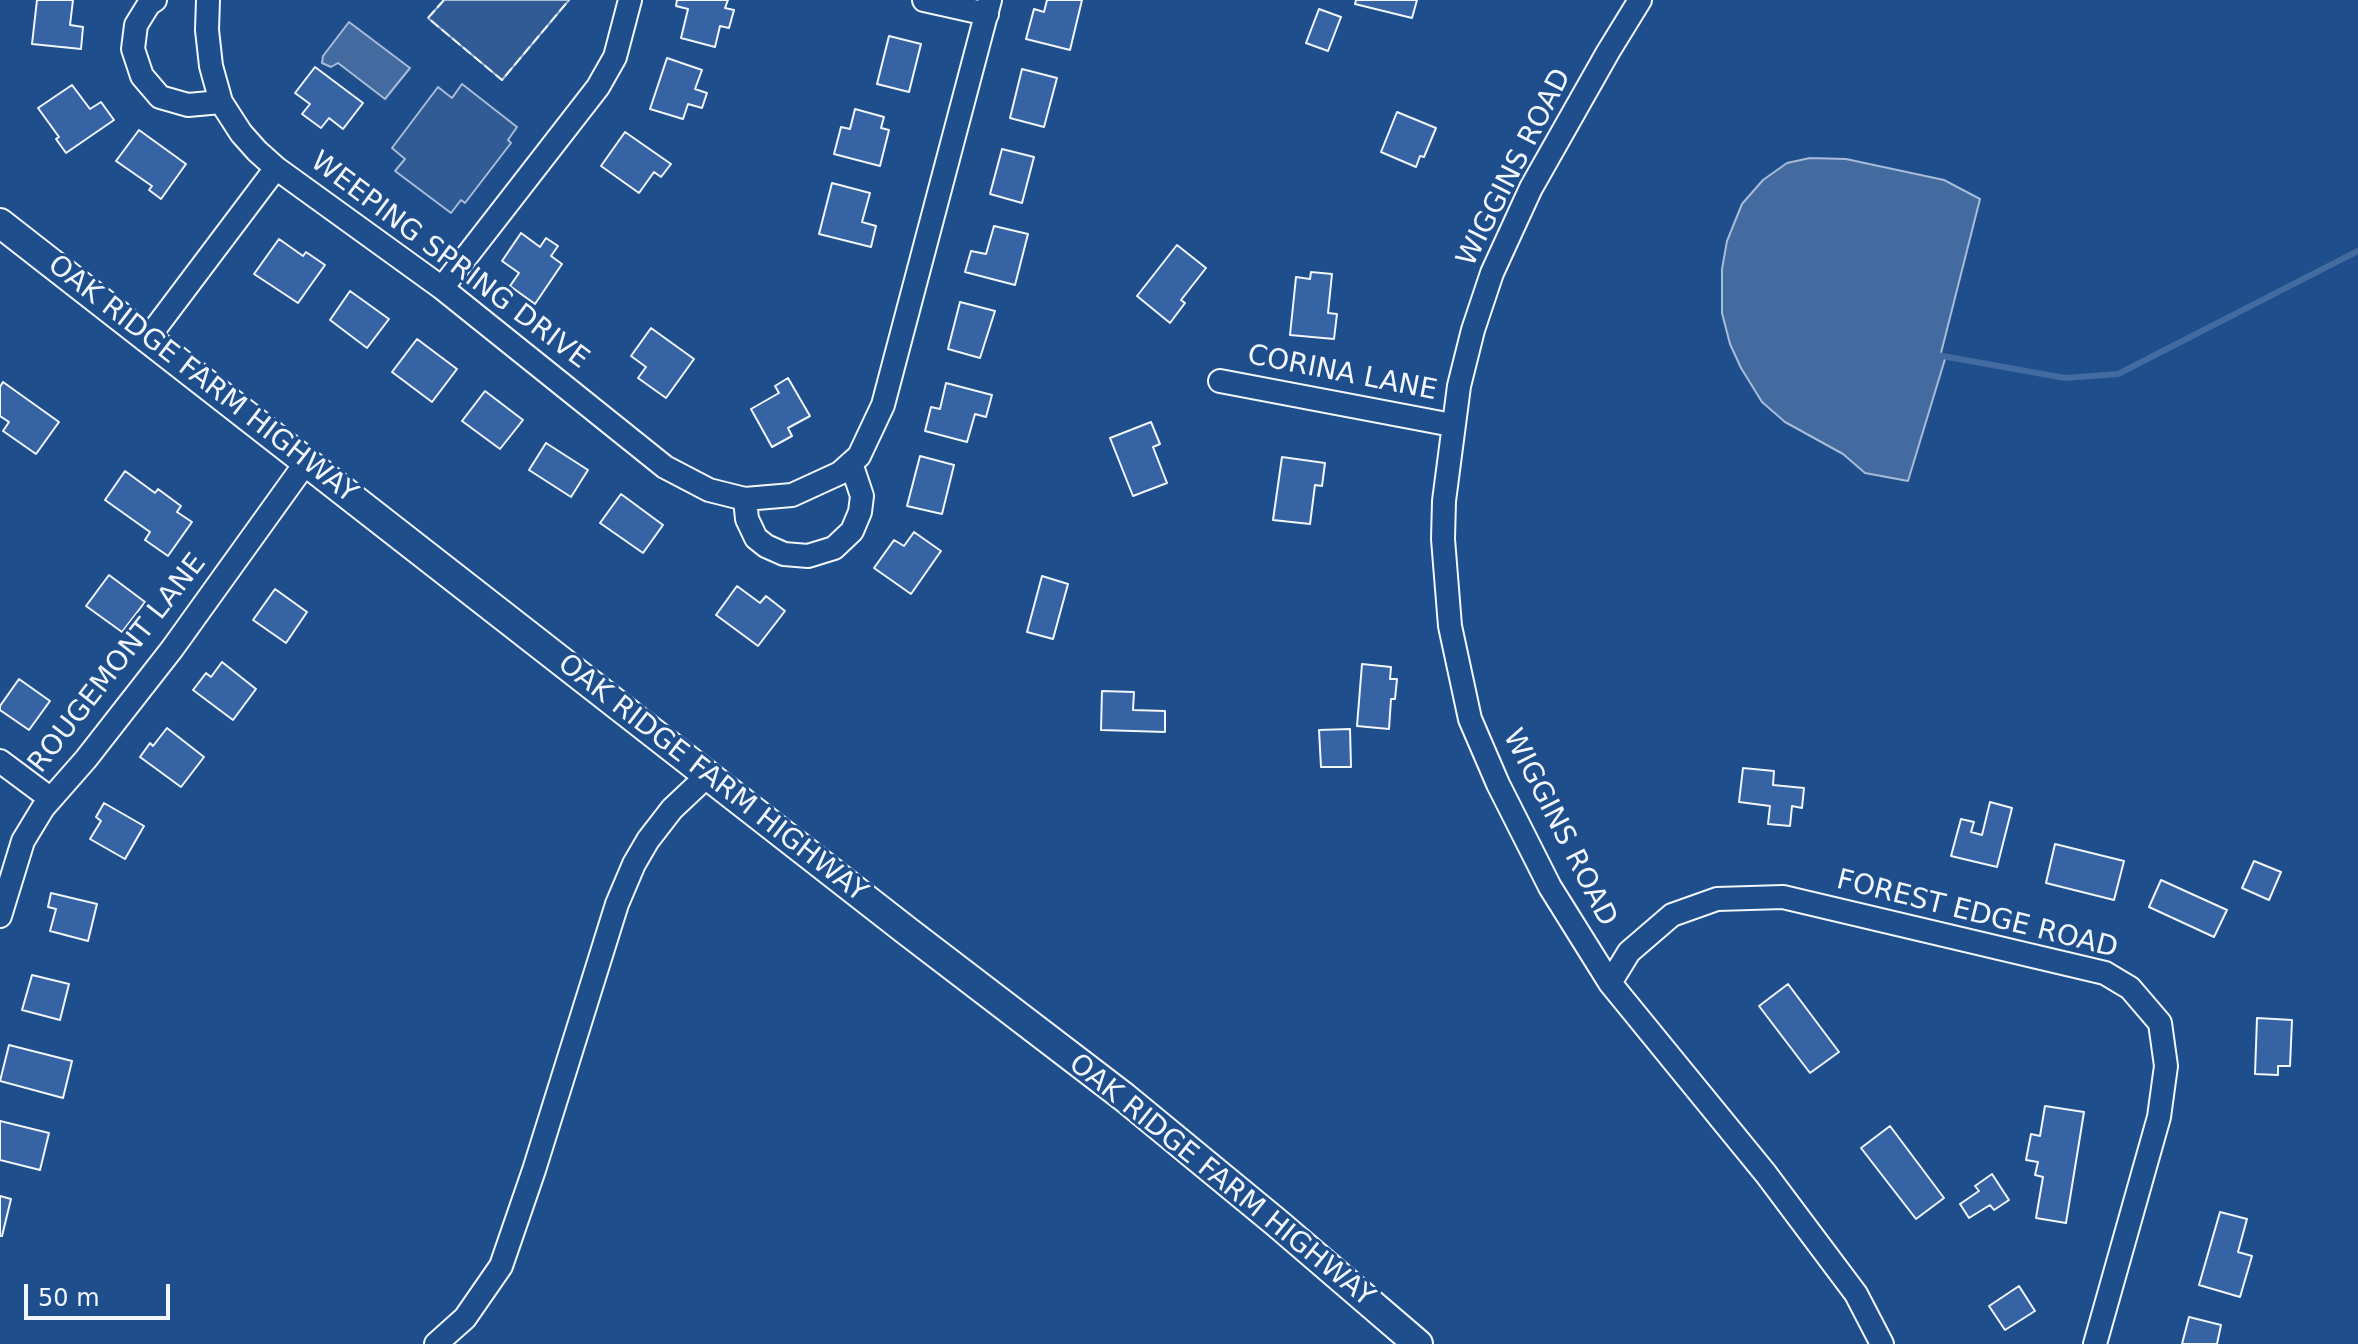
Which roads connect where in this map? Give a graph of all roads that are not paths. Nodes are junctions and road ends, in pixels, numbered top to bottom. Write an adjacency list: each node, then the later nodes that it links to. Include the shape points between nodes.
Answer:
1 (155, 0): 7 (street, via 136,25 133,49 142,76 160,97 188,105)
2 (208, 0): 7 (street, WEEPING SPRING DRIVE, via 211,66)
3 (630, 0): 10 (street, via 607,73)
4 (924, 0): 6 (street)
5 (1640, 0): 13 (street, WIGGINS ROAD, via 1507,236 1473,330)
6 (989, 7): 15 (street, WEEPING SPRING DRIVE, via 883,405)
7 (221, 102): 8 (street, WEEPING SPRING DRIVE, via 241,133)
8 (276, 168): 10 (street, WEEPING SPRING DRIVE); 11 (street)
9 (0, 223): 11 (main road, OAK RIDGE FARM HIGHWAY)
10 (442, 288): 16 (street, WEEPING SPRING DRIVE, via 665,467 709,490)
11 (148, 338): 14 (main road, OAK RIDGE FARM HIGHWAY)
12 (1220, 381): 13 (street, CORINA LANE)
13 (1452, 425): 21 (street, WIGGINS ROAD, via 1443,539 1450,626 1470,719 1550,887)
14 (307, 461): 18 (main road, OAK RIDGE FARM HIGHWAY); 19 (street, ROUGEMONT LANE, via 172,649)
15 (851, 463): 16 (street, WEEPING SPRING DRIVE, via 792,495); 16 (street, via 862,496 860,512 852,531 834,548 808,556 766,546 747,519)
16 (745, 499)
17 (0, 761): 19 (street)
18 (707, 776): 22 (street, via 672,809 634,864 501,1266 465,1318); 23 (main road, OAK RIDGE FARM HIGHWAY, via 1124,1097)
19 (51, 799): 20 (street, ROUGEMONT LANE, via 23,841)
20 (0, 916)
21 (1610, 983): 24 (street, WIGGINS ROAD, via 1837,1268); 25 (street, FOREST EDGE ROAD, via 1629,952 1672,915 1717,899 1783,897 2105,973 2130,988 2160,1023 2166,1066 2159,1117)
22 (436, 1344)
23 (1418, 1344)
24 (1882, 1344)
25 (2095, 1344)

